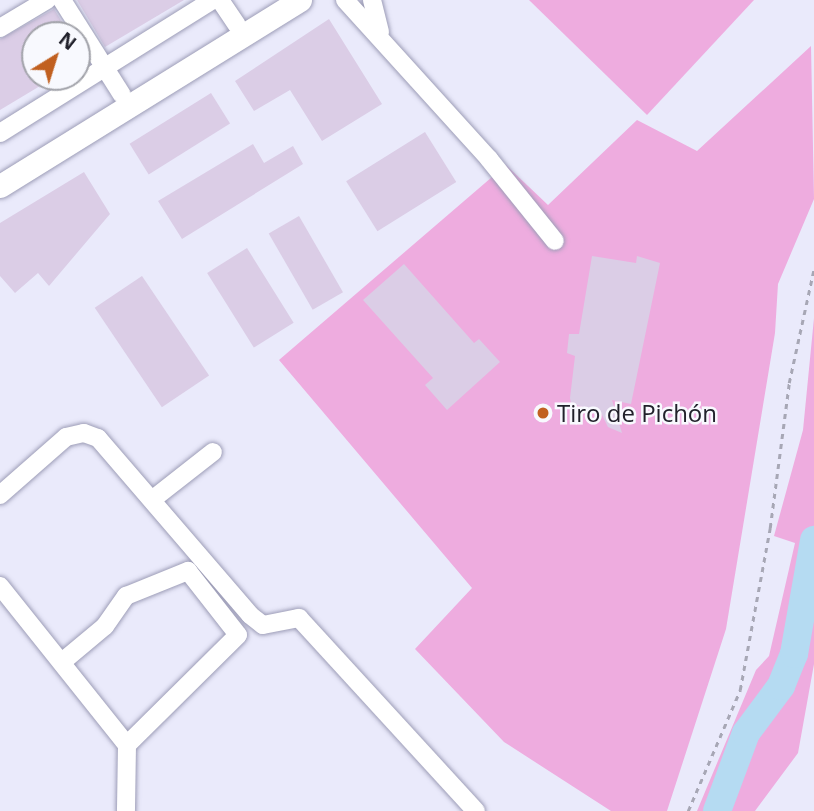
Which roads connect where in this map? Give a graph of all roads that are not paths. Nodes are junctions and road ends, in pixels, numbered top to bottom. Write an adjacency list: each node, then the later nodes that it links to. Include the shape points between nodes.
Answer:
1 (47, 0): 10 (lane)
2 (62, 0): 12 (lane)
3 (214, 0): 12 (lane)
4 (220, 0): 9 (lane)
5 (277, 0): 9 (main road)
6 (300, 0): 16 (main road)
7 (345, 0): 11 (lane)
8 (372, 0): 11 (lane, via 377,28)
9 (237, 25): 13 (main road)
10 (0, 28)
11 (403, 63): 17 (lane, via 464,123 534,225)
12 (104, 68): 13 (lane); 14 (lane)
13 (122, 95): 15 (main road)
14 (0, 133)
15 (0, 170)
16 (0, 186)
17 (555, 241)
18 (213, 452): 20 (lane)
19 (0, 495): 20 (lane, via 66,437 84,433 98,438)
20 (153, 499): 25 (lane, via 250,615 263,625 299,618)
21 (2, 593): 22 (lane)
22 (62, 662): 23 (lane); 23 (lane, via 105,626 126,596 188,570 238,635)
23 (127, 745): 24 (lane)
24 (126, 811)
25 (476, 811)

